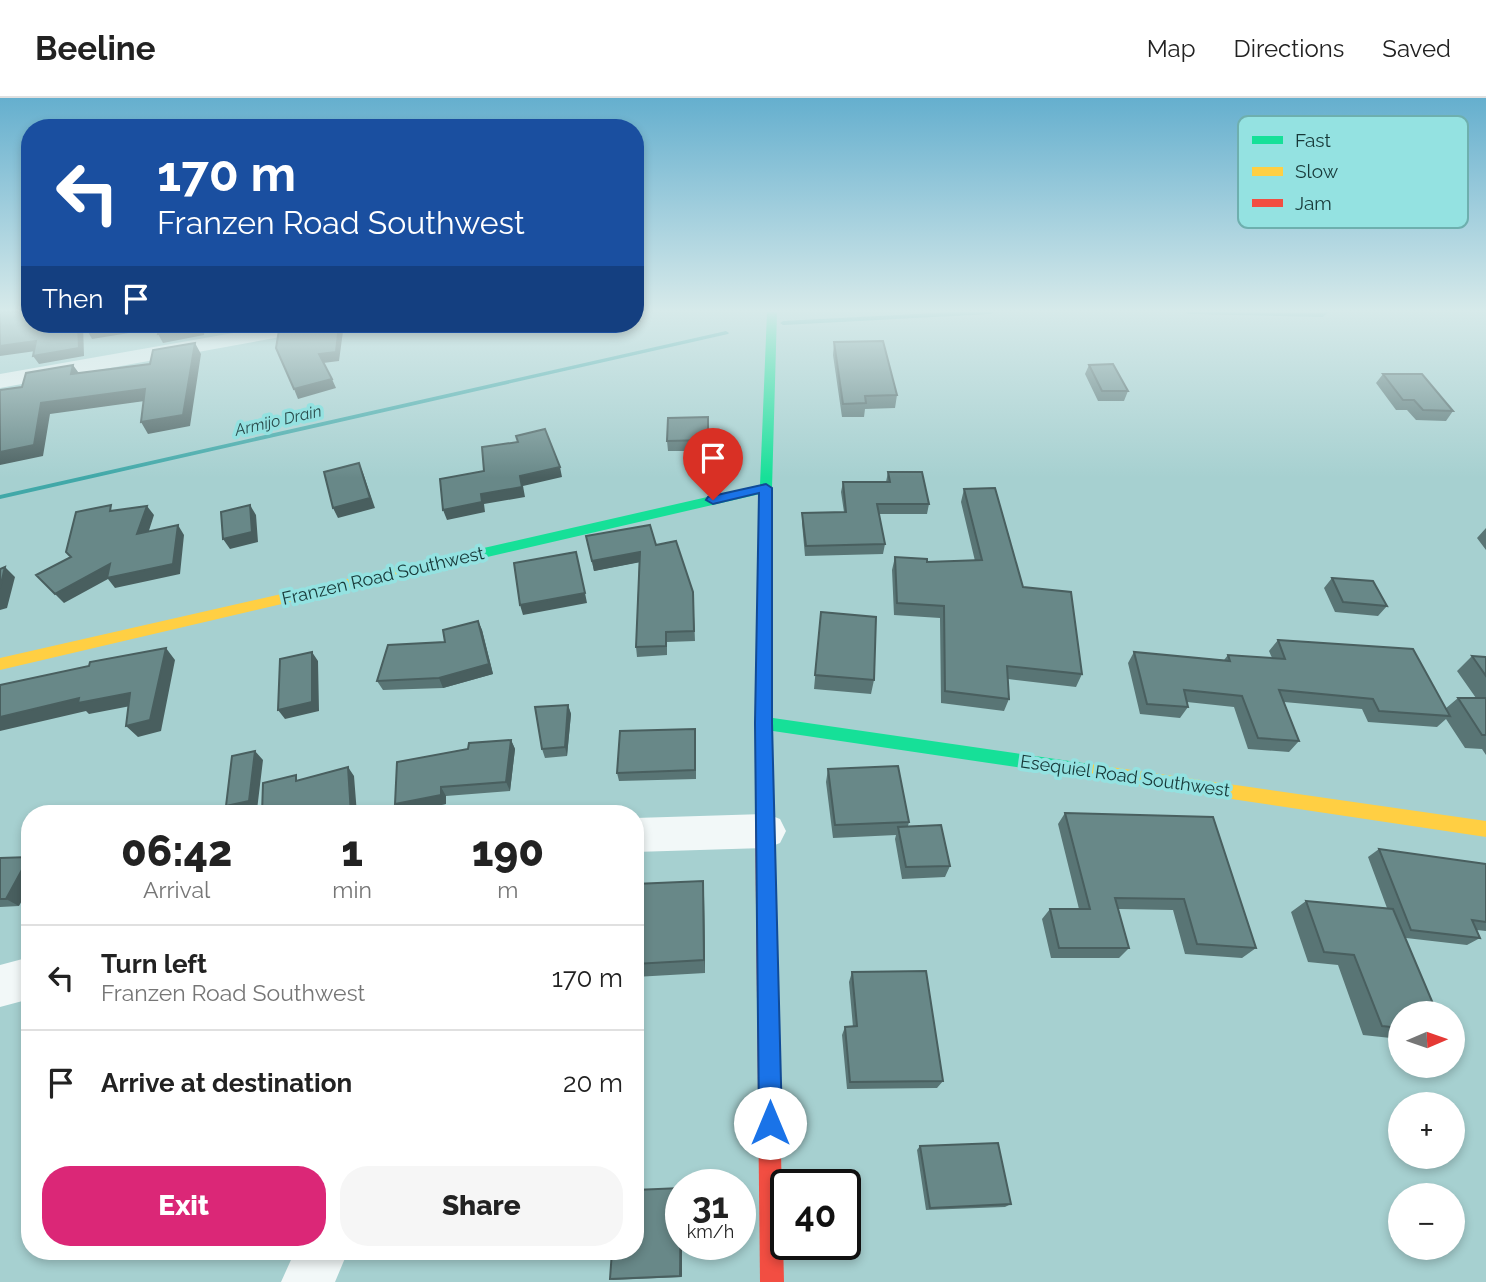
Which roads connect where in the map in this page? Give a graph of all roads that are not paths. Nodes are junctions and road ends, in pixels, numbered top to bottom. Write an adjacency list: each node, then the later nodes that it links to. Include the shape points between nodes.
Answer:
1 (77, 367): 3 (street)
2 (770, 367): 4 (street)
3 (0, 381)
4 (766, 488): 5 (street, Franzen Road Southwest); 6 (street)
5 (0, 664)
6 (763, 723): 7 (street, Esequiel Road Southwest); 8 (street)
7 (1486, 829)
8 (767, 831): 9 (street); 14 (street)
9 (644, 835)
10 (21, 980): 11 (street)
11 (0, 986)
12 (318, 1260): 13 (street)
13 (307, 1282)
14 (772, 1282)

